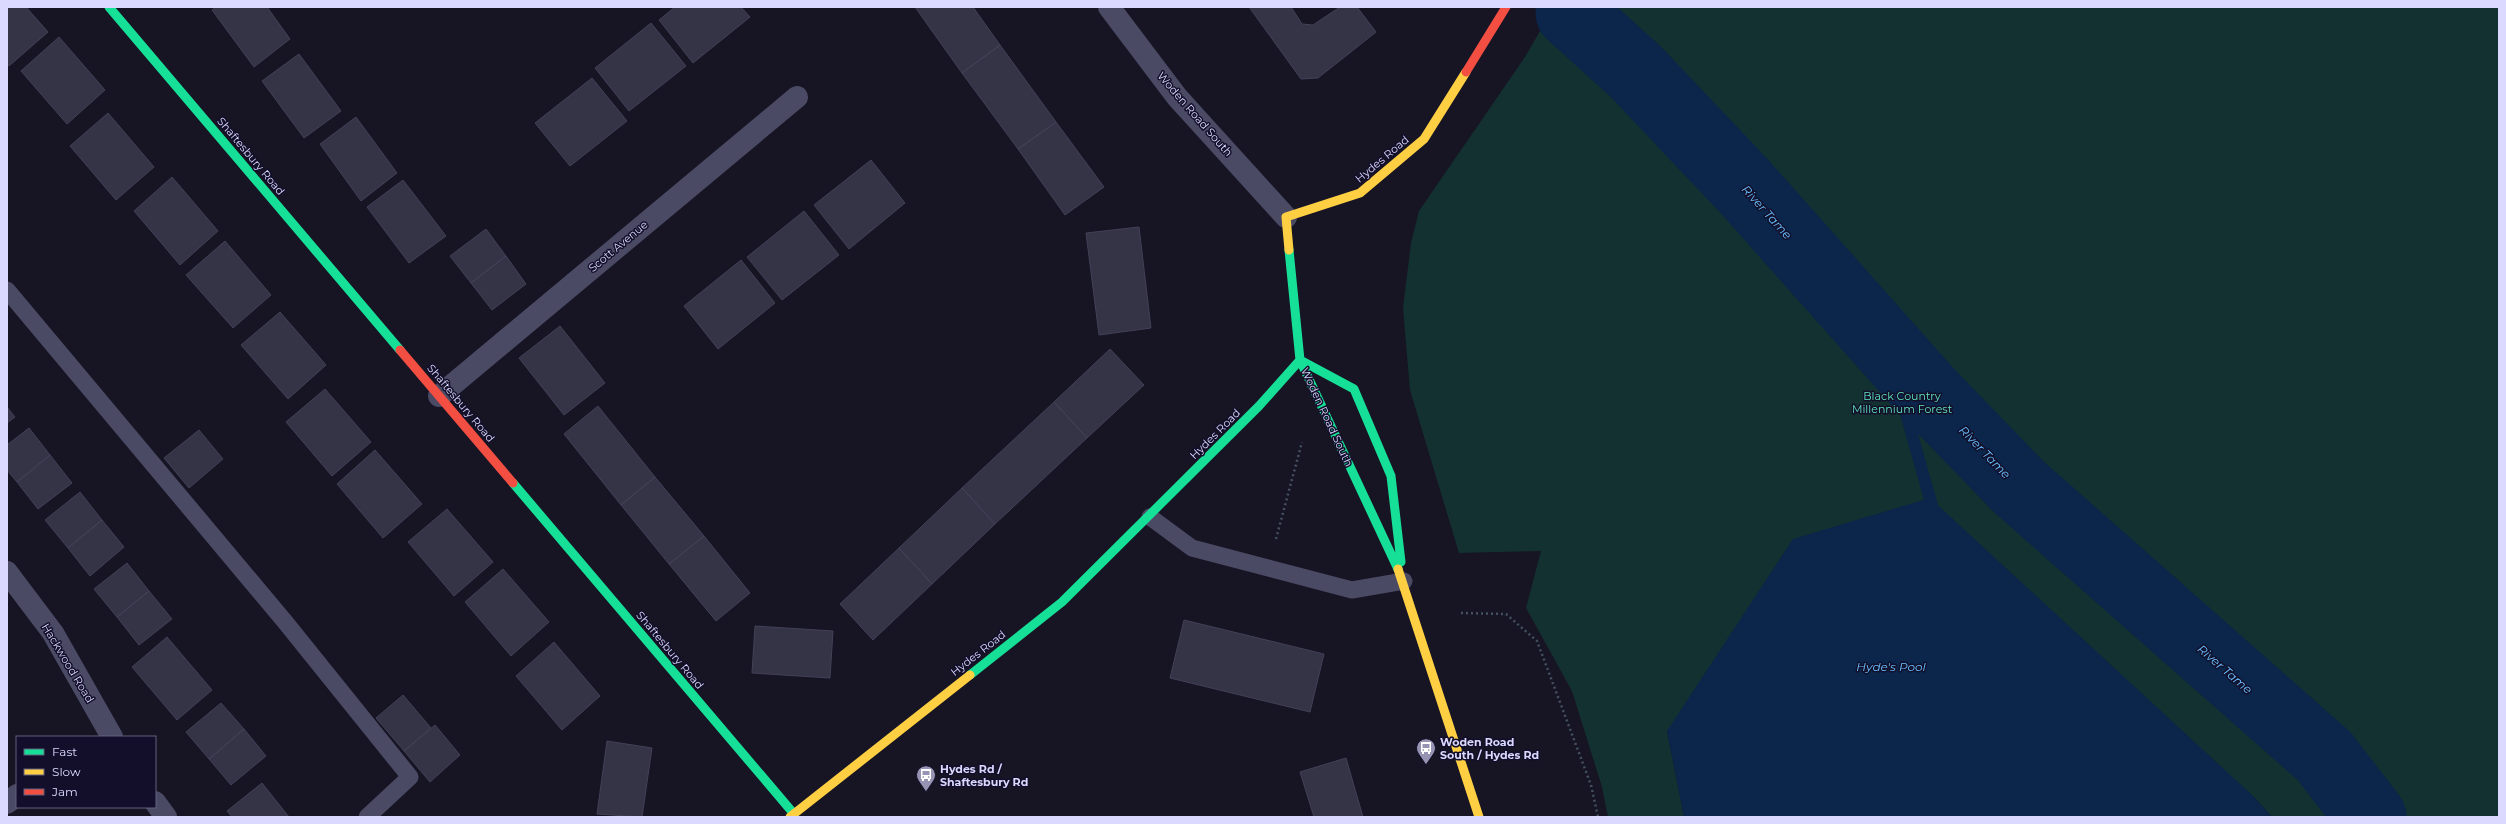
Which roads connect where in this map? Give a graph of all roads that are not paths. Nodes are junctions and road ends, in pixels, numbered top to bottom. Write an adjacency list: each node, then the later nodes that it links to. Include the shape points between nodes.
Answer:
1 (109, 7): 8 (street, Shaftesbury Road)
2 (1109, 7): 5 (street, Woden Road South, via 1177,97)
3 (1506, 7): 5 (street, Hydes Road, via 1424,139 1360,193)
4 (797, 97): 8 (street, Scott Avenue)
5 (1286, 217): 7 (street)
6 (7, 290): 18 (lane, via 286,623 410,777)
7 (1300, 360): 9 (street, Hydes Road, via 1259,406); 11 (street, Woden Road South); 11 (street, Woden Road South, via 1354,389 1391,476)
8 (439, 396): 16 (street, Shaftesbury Road)
9 (1150, 517): 11 (lane, via 1192,548 1352,590); 16 (street, Hydes Road, via 1062,602)
10 (7, 572): 12 (street, Hackwood Road, via 53,633)
11 (1404, 581): 19 (street, Woden Road South)
12 (105, 734)
13 (16, 796): 14 (street)
14 (7, 803)
15 (156, 803): 17 (street)
16 (792, 815)
17 (166, 817)
18 (367, 817)
19 (1479, 817)

